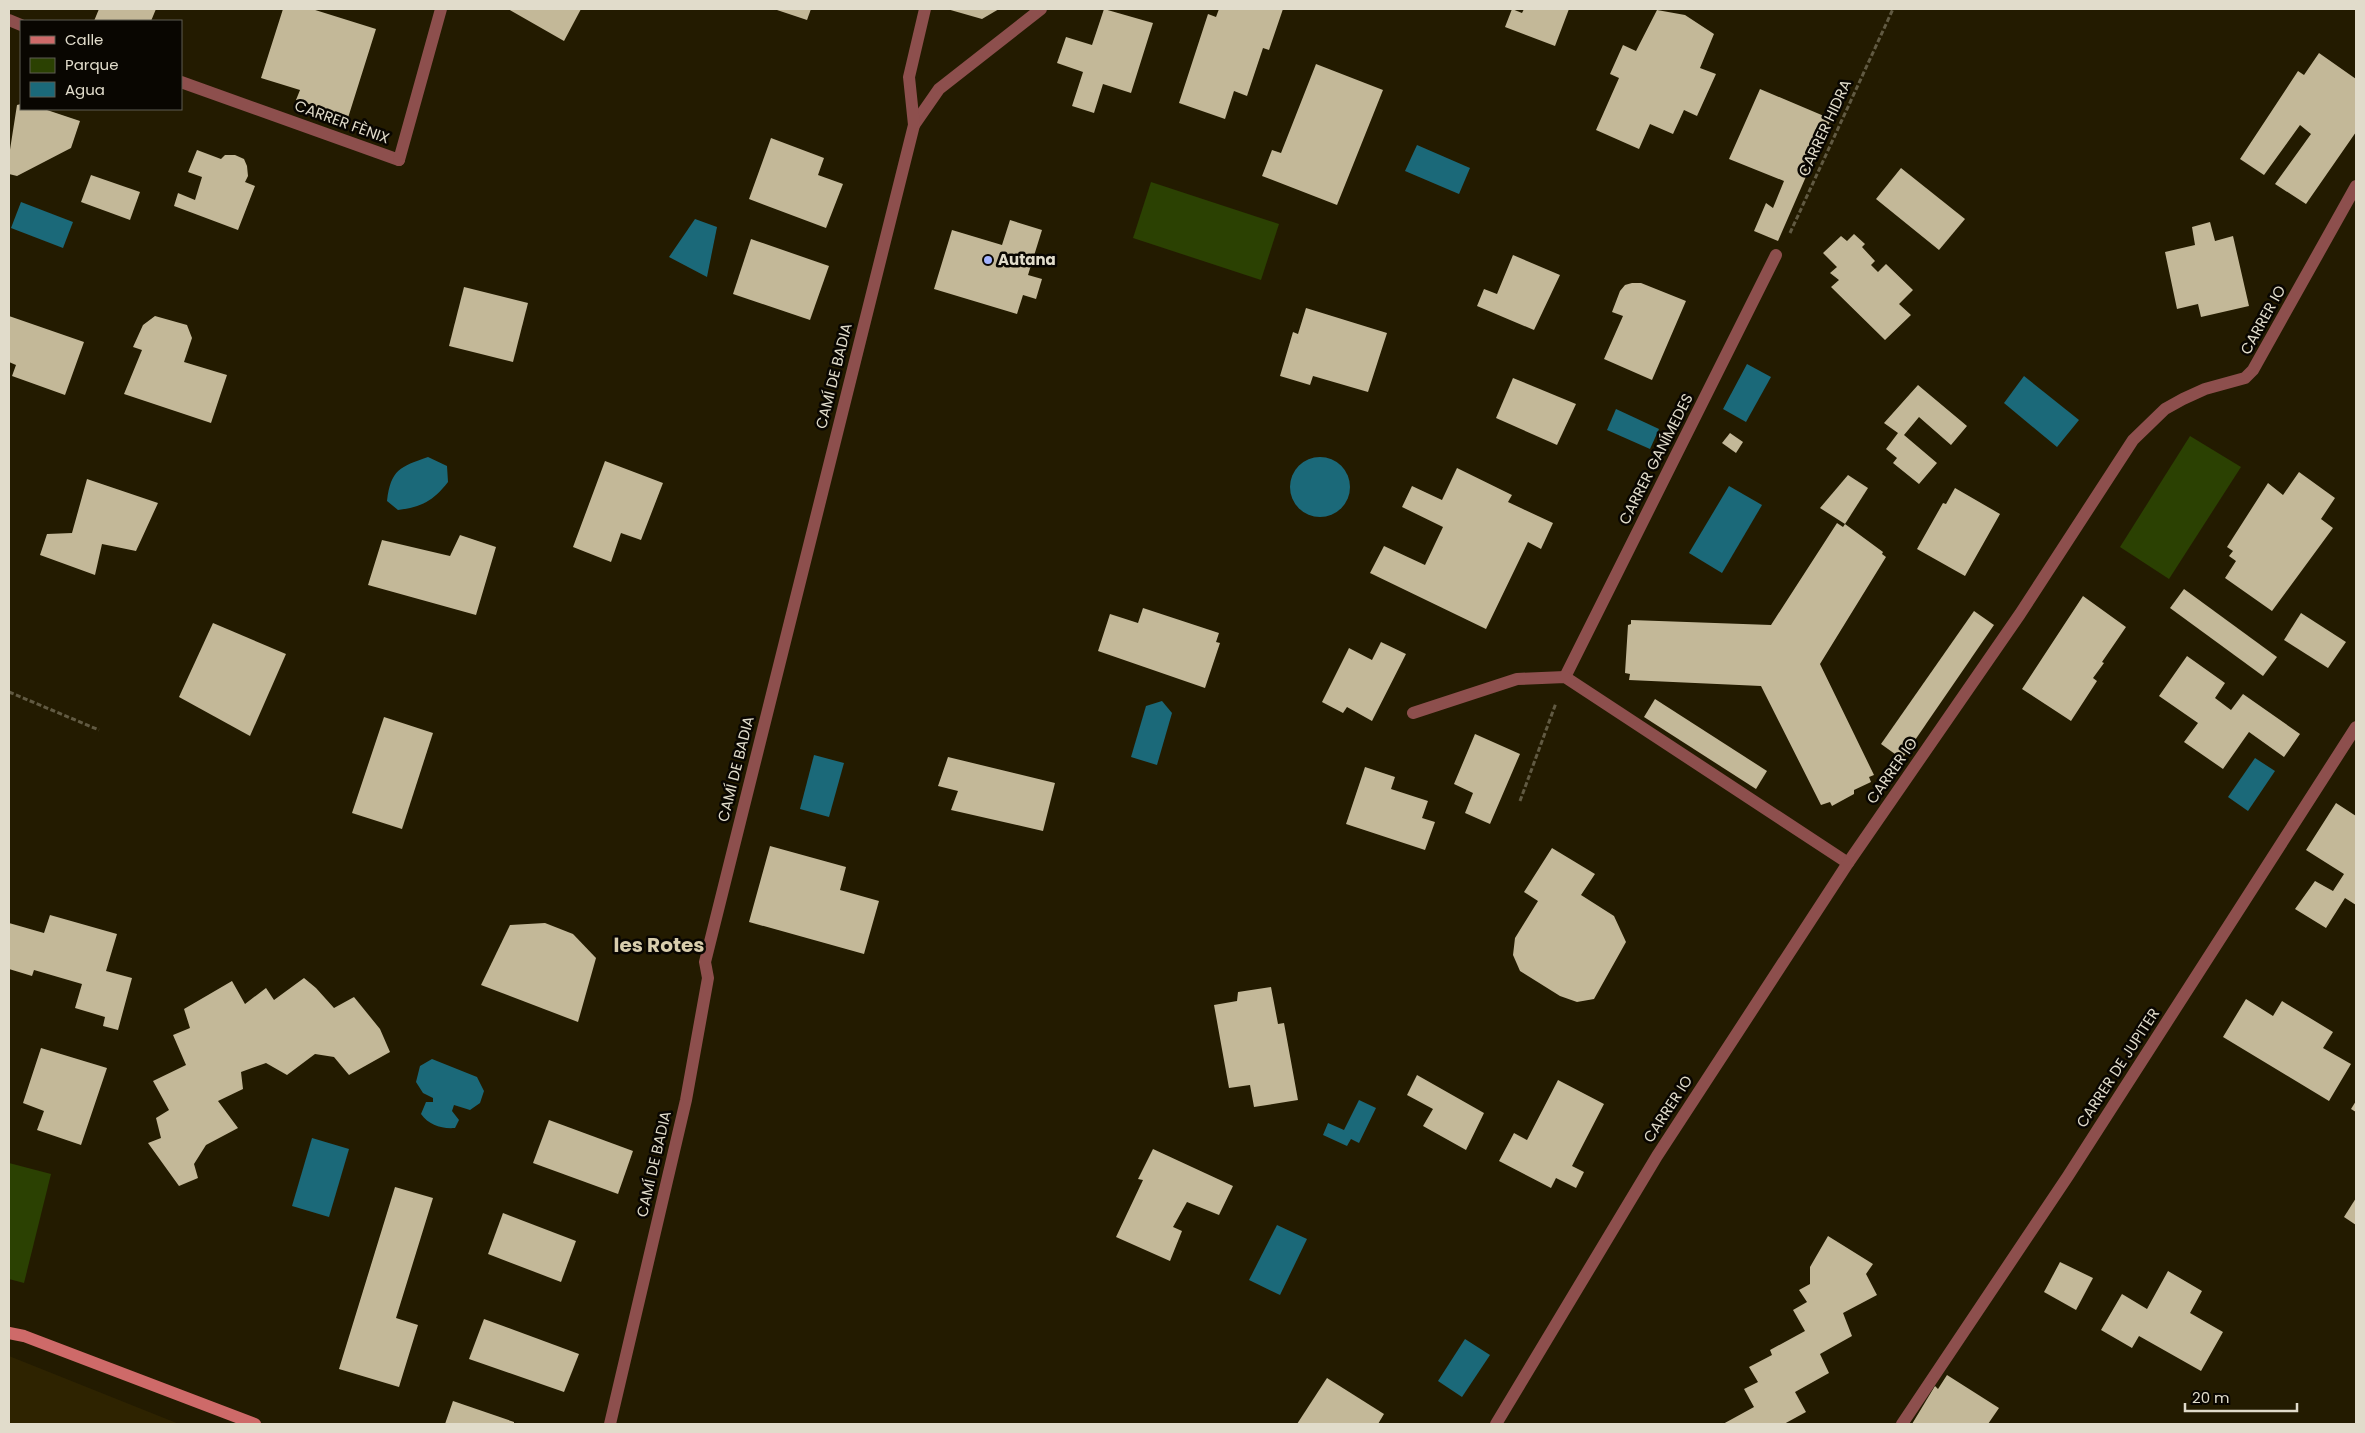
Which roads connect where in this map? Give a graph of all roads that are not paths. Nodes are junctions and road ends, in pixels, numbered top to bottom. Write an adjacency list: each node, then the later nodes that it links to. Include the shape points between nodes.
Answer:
1 (441, 9): 4 (street, CARRER FÈNIX, via 399,160)
2 (925, 9): 5 (street, CAMÍ DE BADIA, via 909,77)
3 (1041, 9): 5 (street, CAMÍ DE BADIA, via 940,89)
4 (182, 82)
5 (914, 125): 16 (street, CAMÍ DE BADIA, via 705,962 708,978 686,1100)
6 (2356, 186): 11 (street, CARRER IO, via 2253,370 2245,378 2205,389 2177,402 2165,409 2133,440 2020,614)
7 (1776, 256): 8 (street, CARRER GANÍMEDES)
8 (1566, 677): 9 (street, via 1517,679); 11 (street)
9 (1412, 713)
10 (2356, 727): 18 (street, CARRER DE JUPITER, via 2073,1167)
11 (1848, 863): 17 (street, CARRER IO, via 1657,1156)
12 (9, 1325): 14 (street)
13 (9, 1332): 14 (street)
14 (24, 1336): 15 (street)
15 (255, 1424)
16 (610, 1424)
17 (1496, 1424)
18 (1902, 1424)

